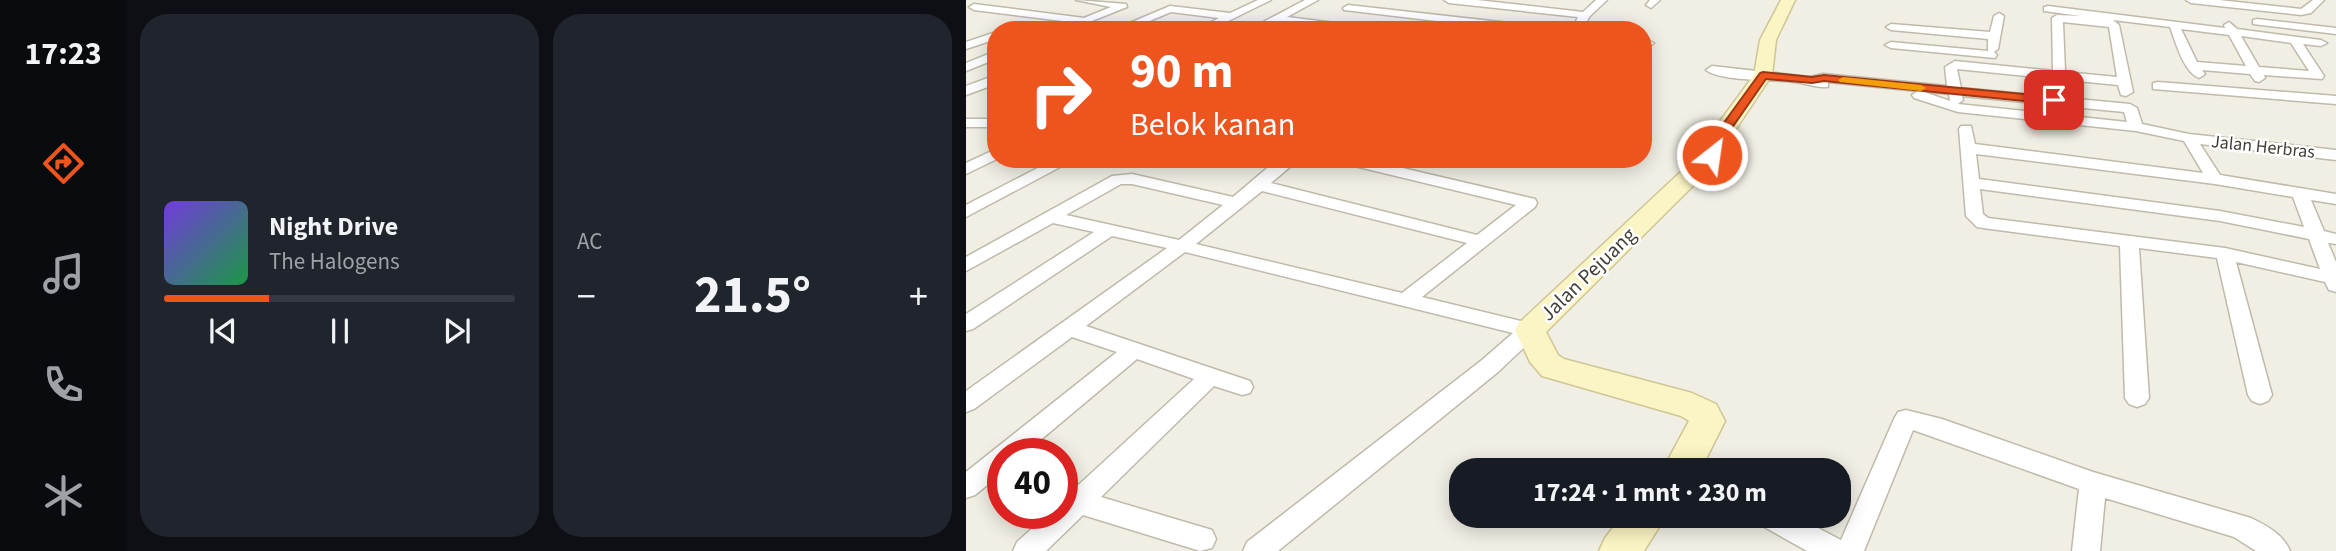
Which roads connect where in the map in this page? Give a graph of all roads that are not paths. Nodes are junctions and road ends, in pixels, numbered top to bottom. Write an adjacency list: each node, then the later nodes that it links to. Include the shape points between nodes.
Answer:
1 (997, 0): 17 (street)
2 (1081, 0): 28 (street, via 1122,6)
3 (1266, 0): 22 (street)
4 (1283, 0): 13 (street)
5 (1364, 0): 18 (street)
6 (1449, 0): 14 (street)
7 (1602, 0): 20 (street)
8 (1788, 0): 56 (street, Jalan Pejuang, via 1768,40)
9 (2065, 0): 21 (street)
10 (2191, 0): 15 (street)
11 (2233, 0): 12 (street, via 2281,6); 15 (street)
12 (2277, 0)
13 (1310, 1): 26 (street)
14 (1470, 1): 20 (street); 27 (street)
15 (2221, 1): 16 (street, via 2301,12); 25 (street)
16 (2315, 2)
17 (970, 8): 28 (street)
18 (1348, 8): 27 (street); 33 (street)
19 (2048, 9): 37 (street)
20 (1585, 15): 36 (street)
21 (2198, 15)
22 (1232, 16): 29 (street, via 1173,9); 30 (street)
23 (1946, 16): 40 (street)
24 (1998, 16): 44 (street)
25 (2226, 18): 41 (street); 42 (street)
26 (1273, 19): 31 (street); 32 (street)
27 (1449, 19): 34 (street); 35 (street)
28 (1085, 21)
29 (1140, 21)
30 (1221, 21)
31 (1269, 21)
32 (1283, 21)
33 (1325, 21)
34 (1446, 21)
35 (1466, 21)
36 (1582, 21)
37 (2174, 25): 42 (street); 55 (street, via 2196,69)
38 (1891, 27): 40 (street)
39 (966, 31): 43 (street)
40 (1942, 31): 44 (street)
41 (2336, 31)
42 (2232, 32): 46 (street); 55 (street)
43 (987, 33)
44 (1994, 36): 50 (street)
45 (987, 38): 49 (street)
46 (2295, 40): 47 (street); 55 (street, via 2318,76)
47 (2321, 43)
48 (1891, 45): 50 (street)
49 (966, 46)
50 (1991, 55): 54 (street)
51 (987, 59): 52 (street)
52 (966, 67)
53 (1712, 70): 56 (street)
54 (1997, 70): 57 (street); 62 (street, via 1952,66)
55 (2253, 71): 64 (street)
56 (1763, 75): 61 (street); 102 (street, Jalan Pejuang, via 1712,155)
57 (2059, 76): 58 (street); 58 (street, via 2057,18 2106,21 2114,25)
58 (2124, 82): 67 (street)
59 (987, 85): 63 (street)
60 (2158, 86): 64 (street)
61 (1918, 91): 62 (street); 66 (street, Jalan Herbras)
62 (1954, 91): 66 (street); 67 (street)
63 (966, 92)
64 (2273, 95): 65 (street)
65 (2336, 100)
66 (1958, 108): 70 (street, Jalan Herbras)
67 (2130, 108): 70 (street)
68 (966, 122): 69 (street)
69 (987, 123)
70 (2136, 127): 72 (street, Jalan Herbras)
71 (1966, 129): 73 (street)
72 (2189, 138): 74 (street, Jalan Herbras); 82 (street)
73 (1968, 148): 82 (street); 83 (street)
74 (2336, 155)
75 (987, 156): 77 (street)
76 (987, 158): 81 (street)
77 (966, 159)
78 (1049, 168): 88 (street)
79 (1279, 168): 84 (street)
80 (1381, 168): 93 (street, via 1529,203)
81 (966, 169)
82 (2215, 179): 85 (street)
83 (1971, 183): 91 (street, via 2220,216); 94 (street, via 1975,216 1983,223)
84 (1259, 185): 87 (street); 93 (street)
85 (2300, 193): 86 (street); 91 (street)
86 (2336, 199)
87 (1234, 202): 89 (street, via 1125,178); 95 (street)
88 (966, 212)
89 (1049, 218): 90 (street); 97 (street)
90 (1109, 230): 95 (street); 100 (street)
91 (2315, 235): 92 (street); 98 (street)
92 (2336, 239)
93 (1480, 242): 99 (street)
94 (2129, 242): 96 (street); 108 (street)
95 (1182, 246): 99 (street); 101 (street)
96 (2225, 254): 98 (street); 107 (street)
97 (966, 265)
98 (2335, 281)
99 (1406, 300): 102 (street)
100 (966, 324)
101 (1069, 328): 103 (street); 106 (street)
102 (1530, 330): 110 (street, Jalan Pejuang, via 1553,368 1702,411 1707,421); 119 (street)
103 (1135, 350): 104 (street); 109 (street)
104 (1211, 376): 105 (street); 114 (street)
105 (1242, 387)
106 (972, 393)
107 (2260, 395)
108 (2137, 398)
109 (1026, 438)
110 (1688, 458)
111 (987, 470): 113 (street)
112 (2093, 483): 122 (street, via 1906,419); 123 (street); 124 (street, via 2241,527)
113 (966, 487)
114 (1079, 502): 117 (street); 118 (street)
115 (1637, 528): 120 (street)
116 (1792, 528): 121 (street)
117 (1202, 540)
118 (1027, 551)
119 (1257, 551)
120 (1620, 551)
121 (1835, 551)
122 (1850, 551)
123 (2086, 551)
124 (2276, 551)

